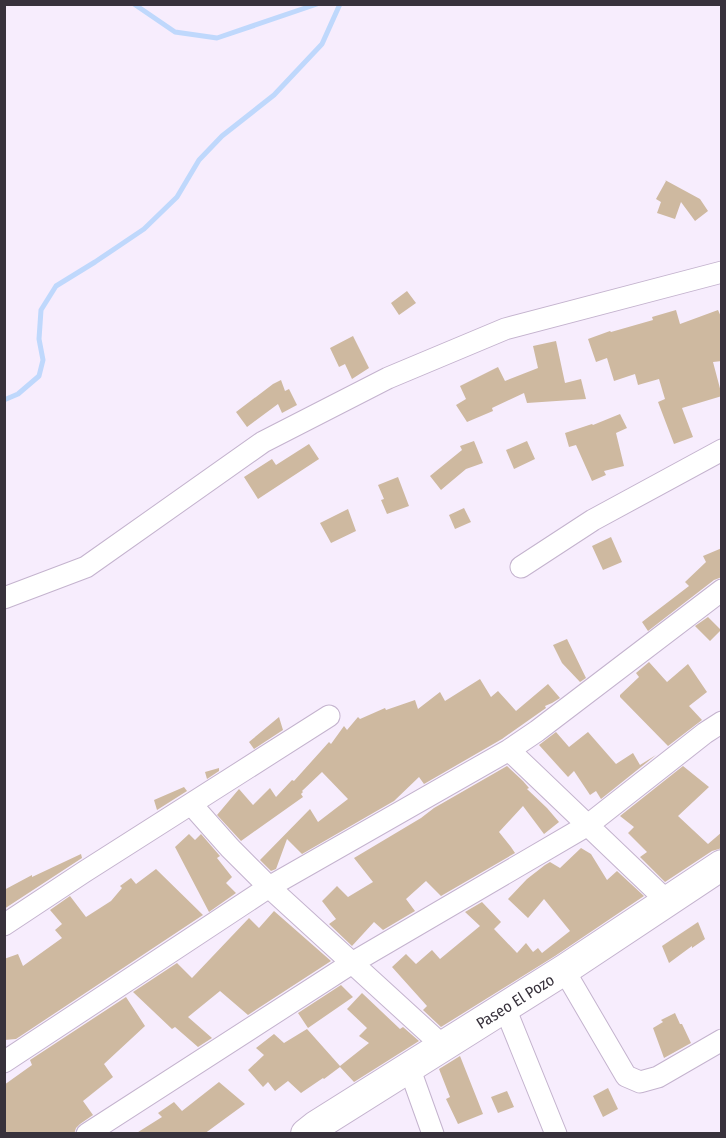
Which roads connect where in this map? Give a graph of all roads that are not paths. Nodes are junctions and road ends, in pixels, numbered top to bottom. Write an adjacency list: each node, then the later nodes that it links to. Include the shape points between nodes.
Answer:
1 (722, 272): 5 (street, via 505,329 388,378 263,442 86,567)
2 (722, 450): 3 (street, via 593,519)
3 (521, 567)
4 (722, 590): 8 (street)
5 (4, 598)
6 (329, 716): 9 (street)
7 (722, 722): 10 (street)
8 (509, 750): 10 (street); 12 (street)
9 (191, 804): 12 (street); 14 (street)
10 (588, 825): 13 (street); 15 (street)
11 (722, 865): 13 (street, Paseo El Pozo)
12 (269, 887): 15 (street); 20 (street)
13 (667, 901): 16 (street, Paseo El Pozo)
14 (4, 925)
15 (352, 963): 19 (street); 23 (street)
16 (564, 970): 17 (street, Paseo El Pozo); 18 (street, via 626,1076 640,1082 658,1077)
17 (505, 1008): 19 (street, Paseo El Pozo); 25 (street)
18 (722, 1040)
19 (443, 1046): 21 (street, Paseo El Pozo)
20 (4, 1062)
21 (409, 1067): 22 (street, Paseo El Pozo); 24 (street)
22 (314, 1131)
23 (87, 1134)
24 (433, 1134)
25 (556, 1134)

